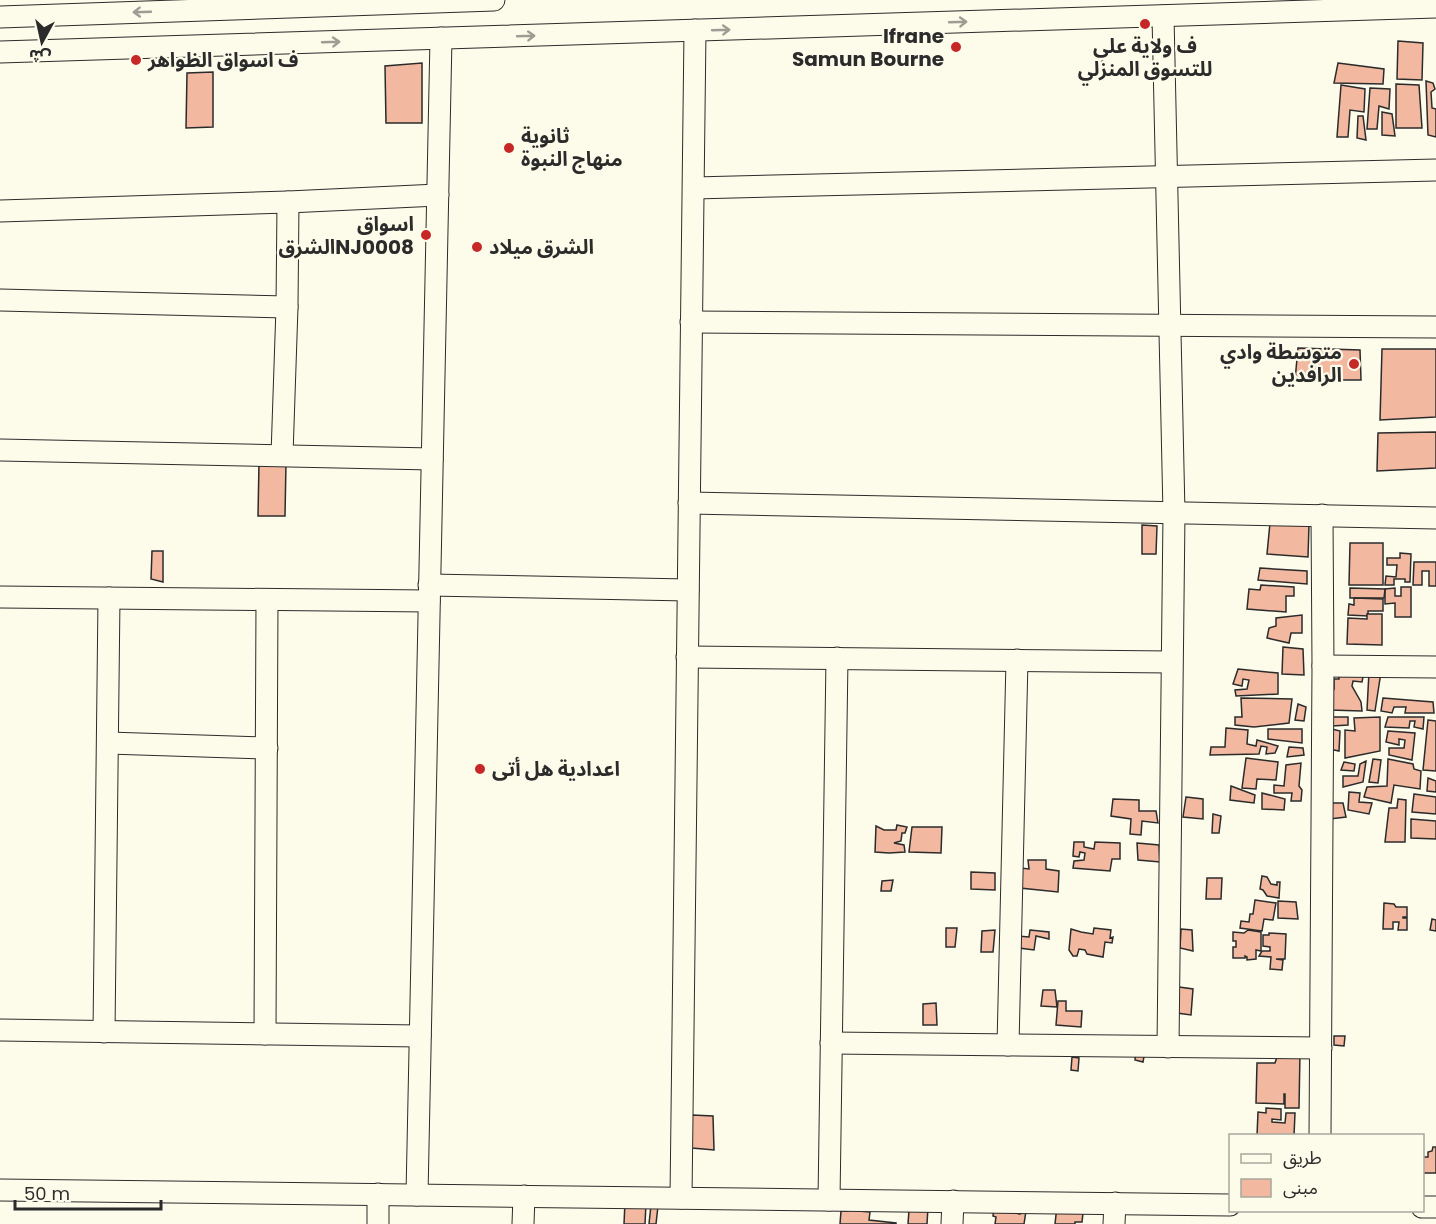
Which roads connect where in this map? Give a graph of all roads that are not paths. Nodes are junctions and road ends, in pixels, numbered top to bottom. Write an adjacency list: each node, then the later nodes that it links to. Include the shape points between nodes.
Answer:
1 (494, 0): 2 (street)
2 (461, 1): 3 (street)
3 (317, 3): 6 (street)
4 (1360, 5): 5 (street); 8 (street)
5 (1436, 7)
6 (191, 10): 7 (street, one-way to 7); 12 (street, via 179,27 184,42)
7 (109, 13): 9 (street); 13 (street, via 116,19 119,36)
8 (1163, 16): 10 (street, one-way to 8); 16 (street)
9 (0, 17)
10 (695, 30): 11 (street, one-way to 10); 17 (street)
11 (441, 38): 12 (street, one-way to 11); 18 (street)
12 (191, 46): 13 (street)
13 (108, 49): 14 (street)
14 (0, 52)
15 (1436, 170): 16 (street)
16 (1167, 176): 17 (street); 24 (street)
17 (694, 188): 23 (street)
18 (438, 195): 19 (street); 28 (street)
19 (288, 202): 20 (street); 22 (street)
20 (0, 211)
21 (0, 300): 22 (street)
22 (287, 307): 27 (street)
23 (691, 322): 24 (street); 29 (street)
24 (1170, 325): 25 (street); 30 (street)
25 (1436, 327)
26 (0, 450): 27 (street)
27 (282, 455): 28 (street)
28 (432, 459): 34 (street)
29 (689, 503): 30 (street); 33 (street)
30 (1174, 513): 31 (street); 41 (street)
31 (1322, 515): 32 (street); 42 (street)
32 (1436, 518)
33 (688, 590): 34 (street); 38 (street)
34 (429, 593): 37 (street); 49 (street)
35 (0, 597): 36 (street)
36 (109, 598): 37 (street); 44 (street)
37 (267, 600): 45 (street)
38 (687, 657): 39 (street); 59 (street)
39 (837, 658): 40 (street); 50 (street)
40 (1017, 660): 41 (street); 51 (street)
41 (1171, 662): 52 (street)
42 (1323, 666): 43 (street); 53 (street)
43 (1436, 666)
44 (108, 742): 45 (street); 47 (street)
45 (267, 748): 48 (street)
46 (0, 1030): 47 (street)
47 (104, 1032): 48 (street)
48 (265, 1034): 49 (street)
49 (420, 1036): 57 (street)
50 (831, 1043): 51 (street); 60 (street)
51 (1008, 1045): 52 (street)
52 (1168, 1047): 53 (street)
53 (1321, 1048): 54 (street)
54 (1320, 1134)
55 (0, 1190): 56 (street)
56 (378, 1194): 57 (street); 64 (street)
57 (417, 1195): 58 (street)
58 (524, 1196): 59 (street); 65 (street)
59 (681, 1198): 60 (street)
60 (829, 1200): 61 (street)
61 (953, 1201): 63 (street); 66 (street)
62 (1229, 1204): 63 (street)
63 (1115, 1214)
64 (378, 1224)
65 (524, 1224)
66 (952, 1224)

